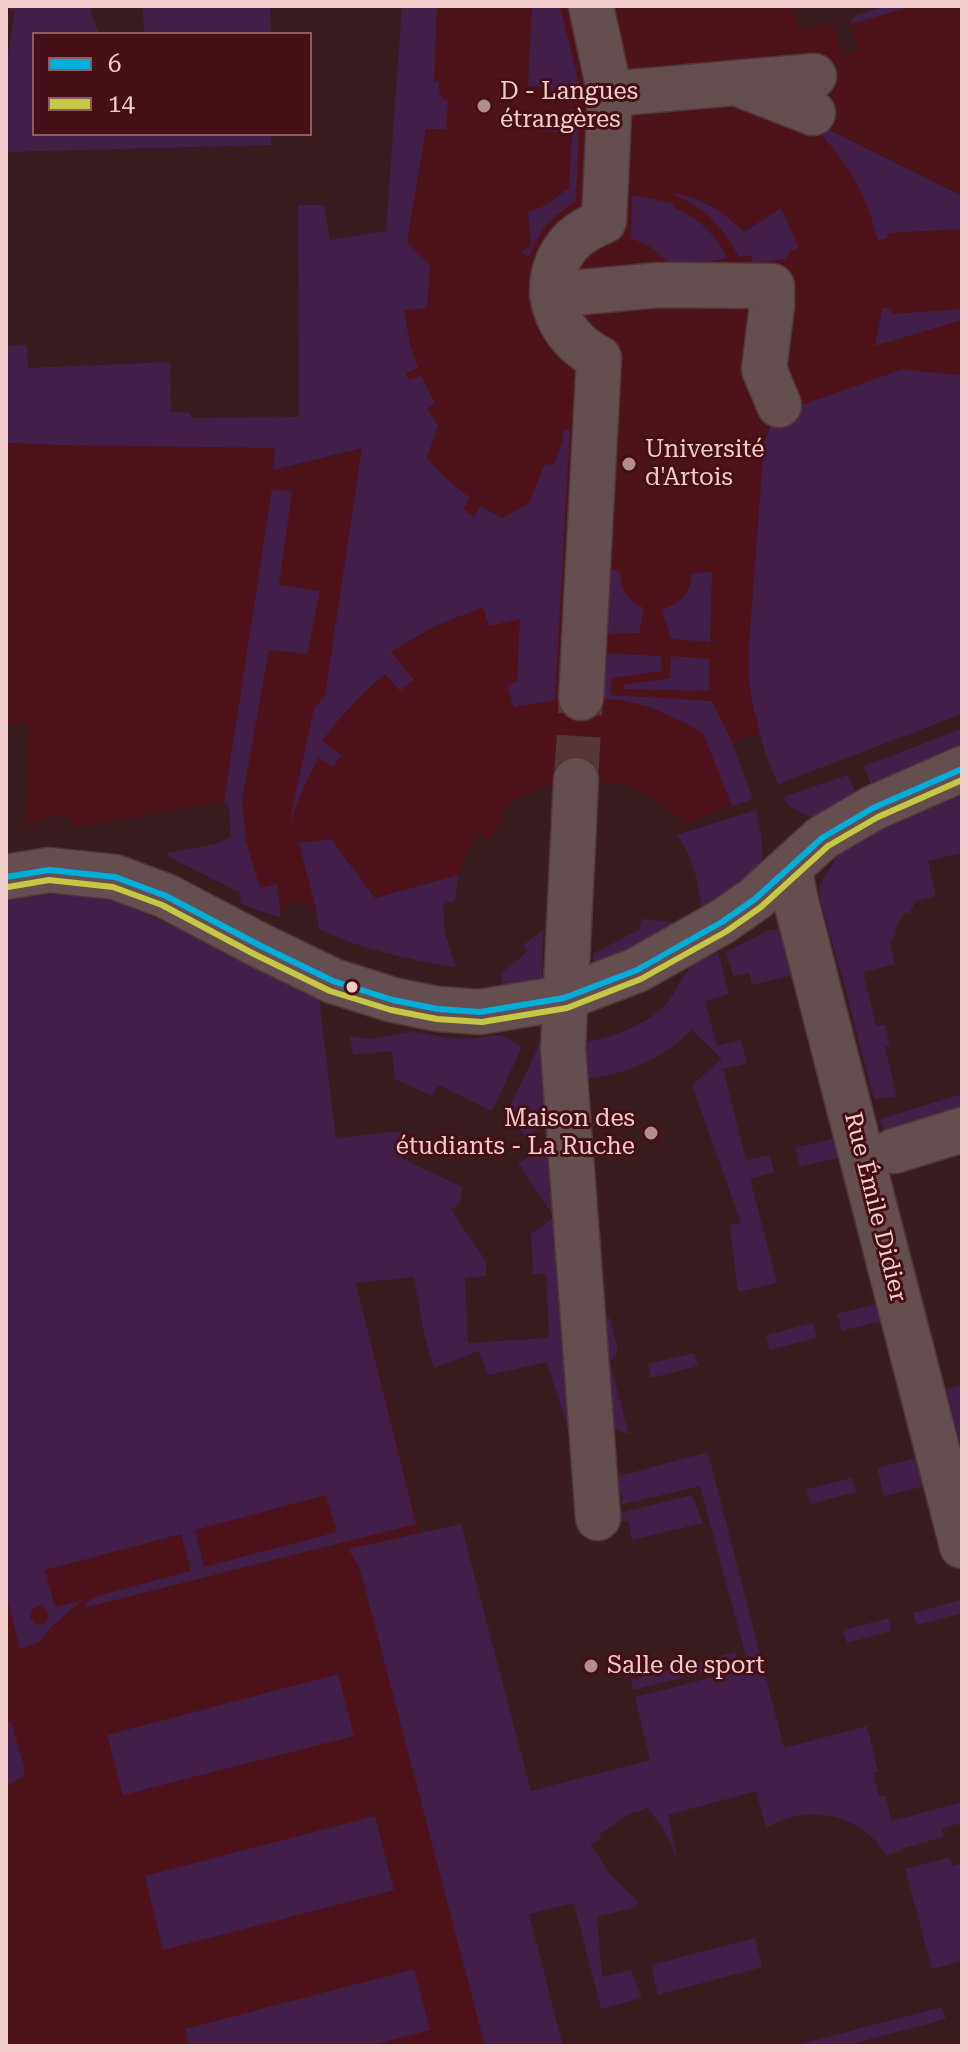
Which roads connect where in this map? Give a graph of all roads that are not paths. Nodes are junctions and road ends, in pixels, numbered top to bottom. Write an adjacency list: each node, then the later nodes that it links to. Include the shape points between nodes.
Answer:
1 (591, 6): 2 (street)
2 (610, 94): 3 (street, via 736,83); 4 (street, via 604,221 569,244 556,268)
3 (813, 95)
4 (552, 295): 5 (street, via 659,285 772,286 764,369); 6 (street, via 564,330 599,358)
5 (779, 405)
6 (581, 698)
7 (962, 769): 9 (street, via 873,808 822,838)
8 (576, 780): 11 (street)
9 (790, 869): 11 (street, via 722,922 637,970); 15 (street, Rue Émile Didier)
10 (6, 877): 11 (street, via 49,870 115,877 166,896 333,981 393,1000 480,1012)
11 (564, 998): 14 (street, via 563,1049)
12 (962, 1130): 13 (street)
13 (894, 1151)
14 (598, 1518)
15 (962, 1546)

